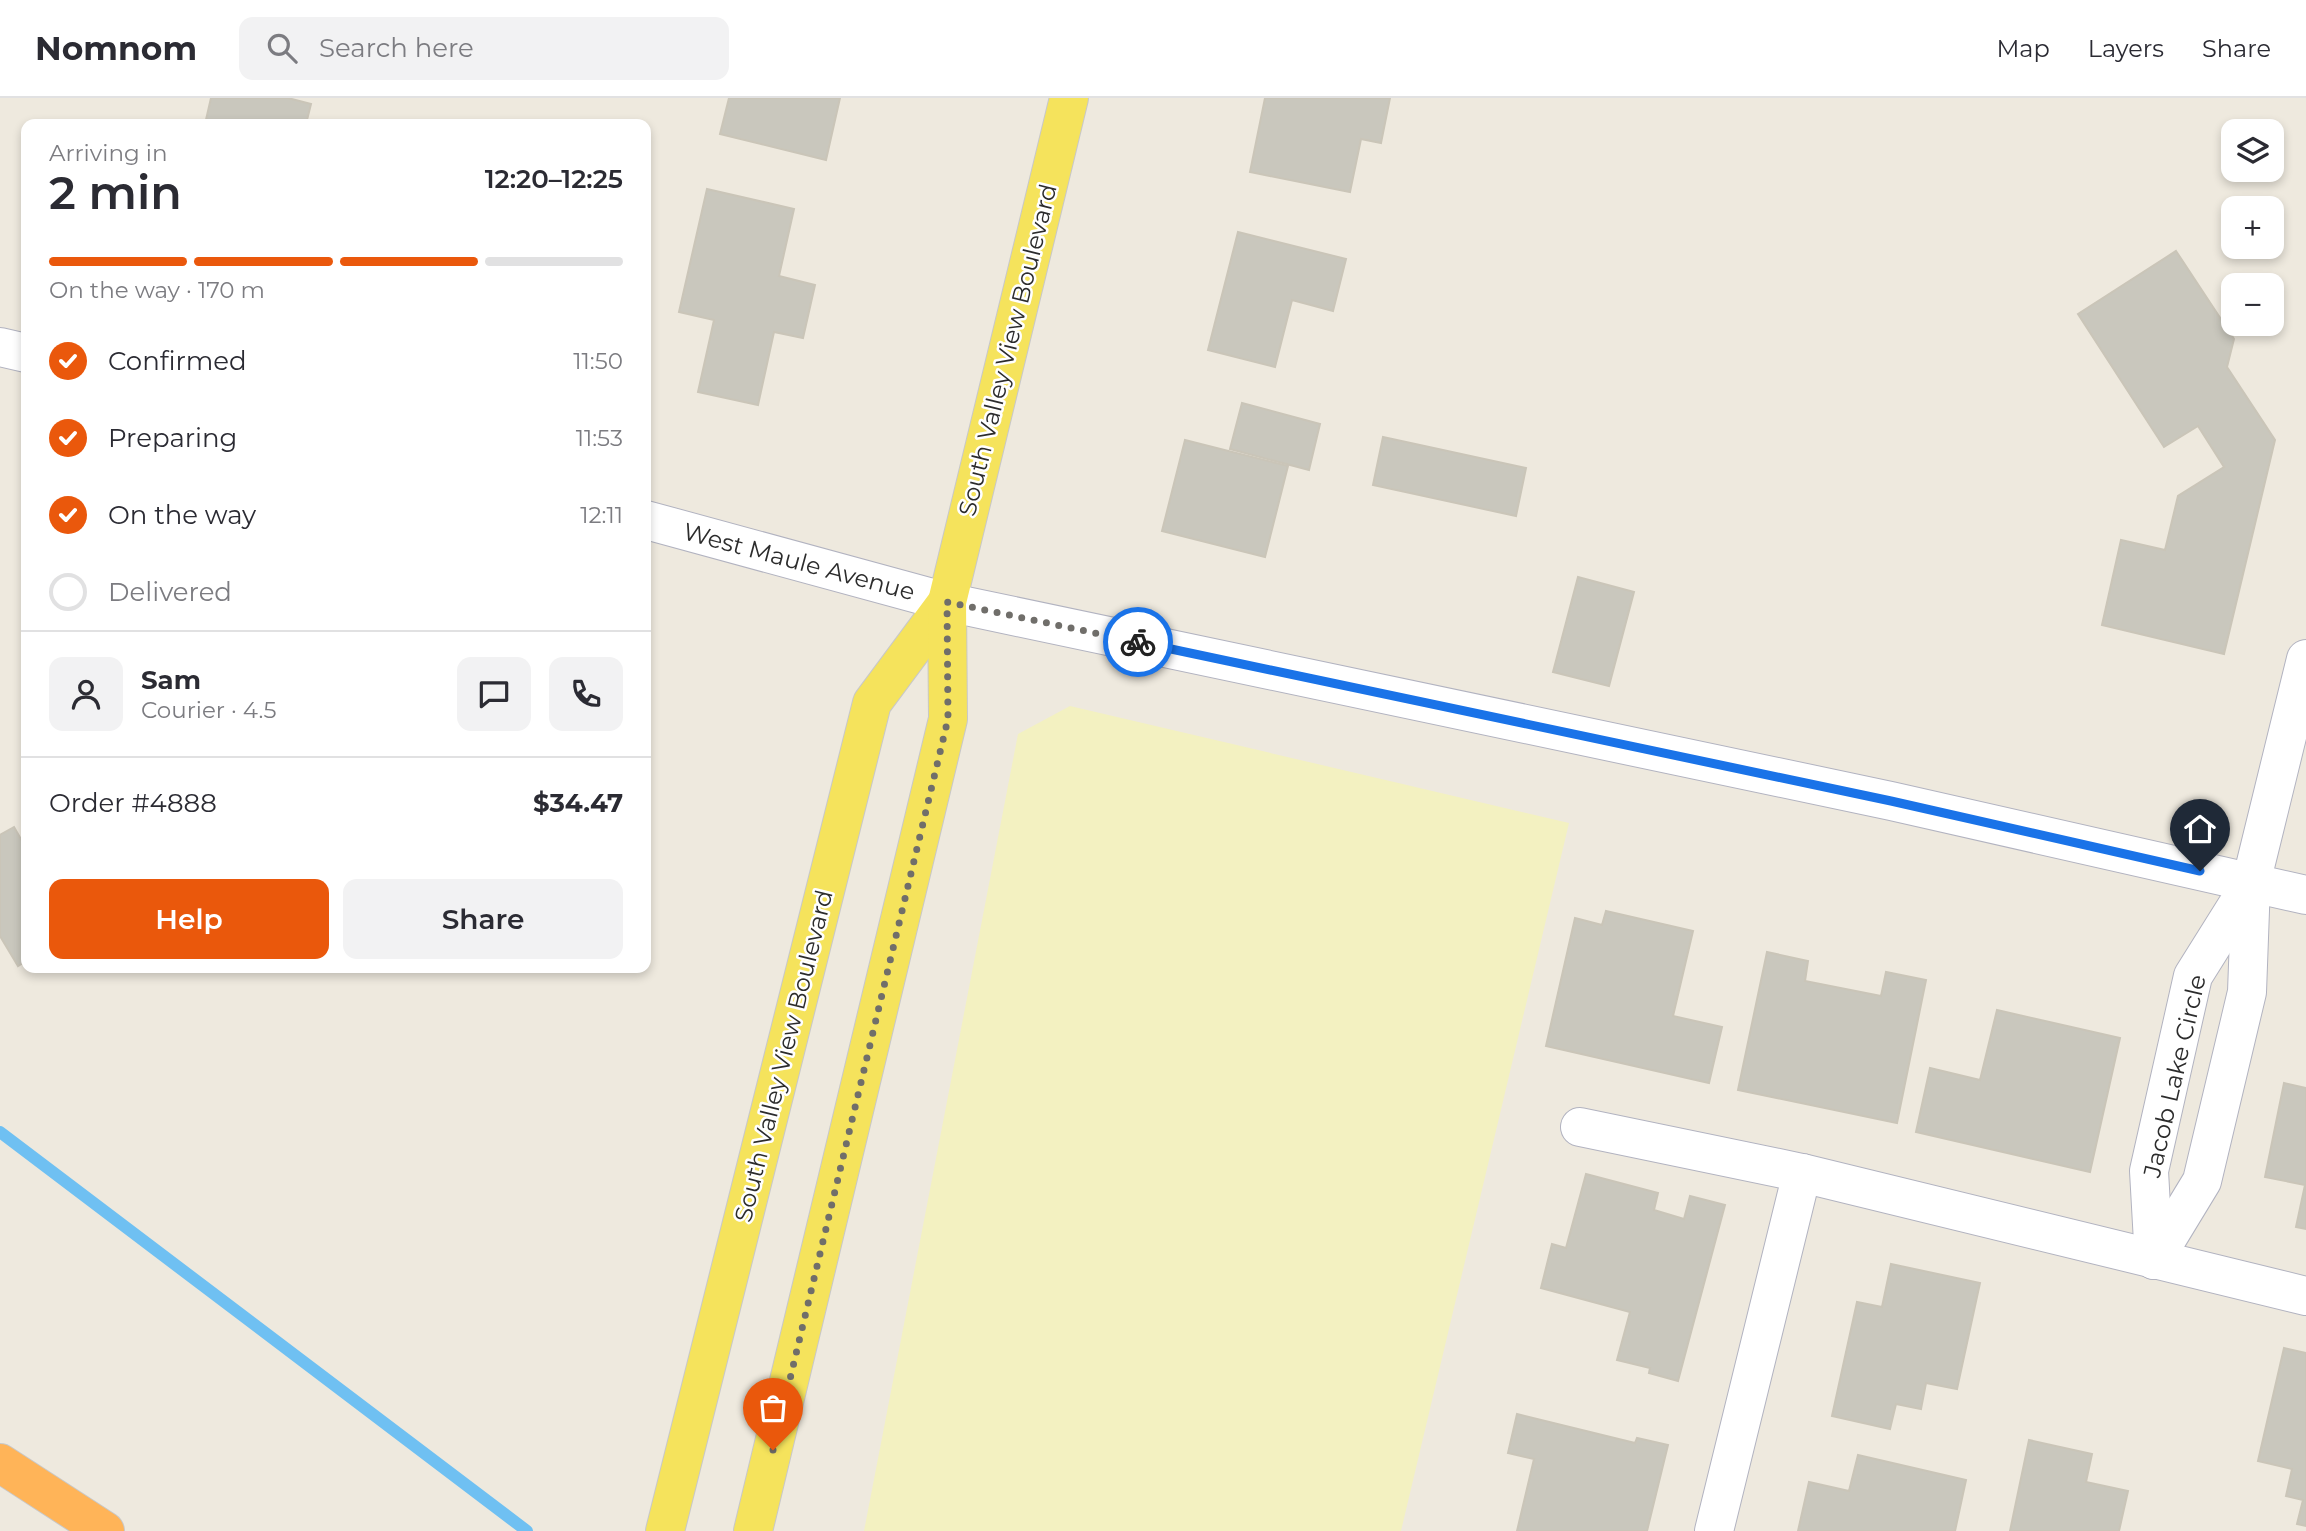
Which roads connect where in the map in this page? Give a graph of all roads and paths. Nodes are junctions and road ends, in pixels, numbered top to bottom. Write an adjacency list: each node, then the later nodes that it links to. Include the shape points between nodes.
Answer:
1 (1069, 98): 5 (main road, South Valley View Boulevard)
2 (0, 347): 3 (street)
3 (21, 353)
4 (651, 521): 5 (street, West Maule Avenue)
5 (947, 602): 7 (street, West Maule Avenue, via 1877,798); 19 (main road, South Valley View Boulevard, via 872,703); 20 (main road, South Valley View Boulevard, via 948,719)
6 (2306, 659): 7 (street)
7 (2251, 883): 8 (street, West Maule Avenue); 10 (street, Jacob Lake Circle, via 2193,976); 11 (street, Jacob Lake Circle, via 2246,992)
8 (2306, 895)
9 (1580, 1127): 12 (street)
10 (2158, 1132): 11 (street); 13 (street, Jacob Lake Circle, via 2149,1171)
11 (2209, 1148): 13 (street, Jacob Lake Circle, via 2202,1181)
12 (1801, 1173): 13 (street); 21 (street)
13 (2154, 1260): 14 (street)
14 (2306, 1296)
15 (0, 1454): 17 (highway)
16 (0, 1463): 17 (highway)
17 (47, 1493): 18 (highway)
18 (105, 1531)
19 (665, 1531)
20 (753, 1531)
21 (1714, 1531)

